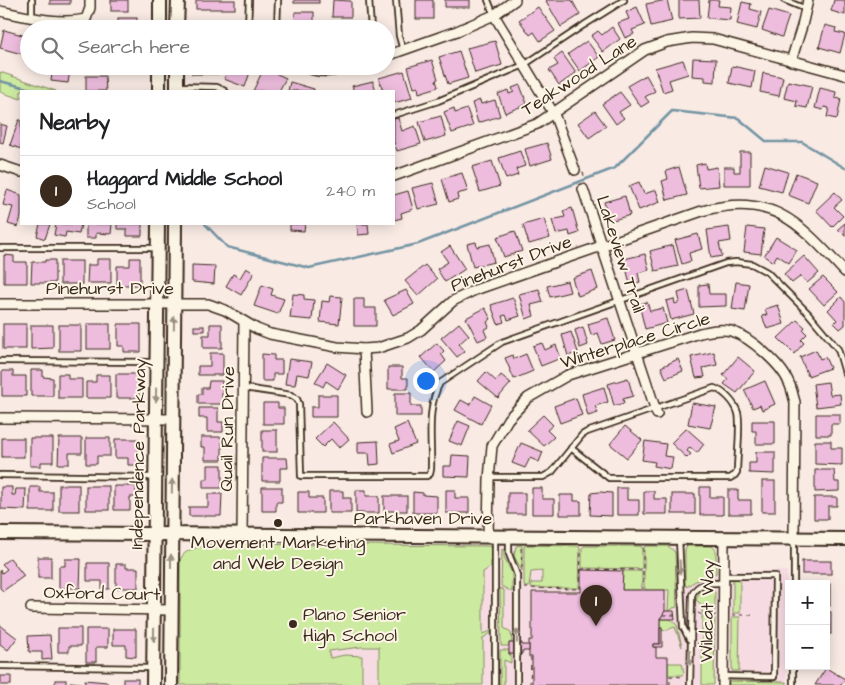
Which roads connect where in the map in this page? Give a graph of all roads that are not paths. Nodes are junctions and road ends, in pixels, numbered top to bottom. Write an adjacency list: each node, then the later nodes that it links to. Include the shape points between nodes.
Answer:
1 (32, 0): 16 (lane)
2 (90, 0): 18 (street, via 86,19)
3 (160, 0): 19 (main road)
4 (178, 0): 20 (main road)
5 (249, 0): 21 (lane)
6 (278, 0): 22 (lane)
7 (368, 0): 23 (lane)
8 (396, 0): 24 (lane)
9 (488, 0): 15 (lane)
10 (515, 0): 15 (street)
11 (624, 0): 27 (lane)
12 (784, 0): 13 (lane)
13 (807, 4): 26 (street)
14 (0, 11): 16 (street)
15 (494, 15): 24 (street); 27 (street)
16 (32, 17): 17 (street)
17 (57, 20)
18 (82, 20)
19 (160, 20)
20 (177, 20)
21 (248, 20)
22 (277, 20)
23 (370, 20)
24 (403, 50): 25 (street)
25 (395, 53)
26 (791, 60): 30 (street, Teakwood Lane); 34 (street, Teakwood Lane, via 713,39 667,42 628,60)
27 (524, 65): 34 (street); 35 (lane, via 438,101)
28 (159, 75): 32 (main road)
29 (177, 75): 31 (main road)
30 (845, 75)
31 (177, 88): 33 (lane, via 217,87)
32 (159, 90)
33 (223, 90)
34 (554, 114): 37 (street); 39 (street, Teakwood Lane, via 525,130)
35 (395, 115)
36 (0, 165): 38 (street)
37 (578, 169)
38 (20, 172)
39 (395, 176)
40 (585, 187): 43 (street, Lakeview Trail)
41 (158, 225): 45 (main road, Independence Parkway)
42 (175, 225): 50 (main road, Independence Parkway)
43 (602, 246): 46 (street, Pinehurst Drive, via 718,207 758,206 783,214 800,226); 47 (street, Lakeview Trail); 52 (street, Pinehurst Drive, via 469,293 453,301 408,338)
44 (0, 248): 45 (lane)
45 (157, 248): 49 (main road, Independence Parkway)
46 (845, 272)
47 (619, 300): 53 (street, Lakeview Trail); 56 (lane, via 726,263 752,264 767,272 808,313 838,349); 57 (lane, via 502,342 440,383 432,407 431,469 426,476 301,476 297,399)
48 (0, 304): 49 (street, Pinehurst Drive)
49 (157, 304): 50 (street, Pinehurst Drive); 55 (main road, Independence Parkway)
50 (174, 304): 51 (street, Pinehurst Drive, via 216,306); 62 (main road, Independence Parkway, one-way to 50)
51 (244, 322): 52 (street, Pinehurst Drive, via 282,337); 57 (street, Quail Run Drive)
52 (364, 349): 59 (street)
53 (636, 354): 58 (street, Lakeview Trail); 66 (street, Winterplace Circle, via 568,375 528,398 508,419 492,446); 75 (street, Winterplace Circle, via 700,333 731,331 762,350 775,364 789,382 795,402)
54 (0, 361): 55 (lane)
55 (156, 362): 61 (main road, Independence Parkway, one-way to 61)
56 (845, 372)
57 (244, 388): 70 (street, Quail Run Drive)
58 (656, 411): 63 (lane, via 588,432); 63 (lane, via 714,388 723,393 738,414 735,475 724,478 609,478)
59 (367, 412)
60 (0, 418): 61 (street)
61 (156, 420): 62 (street); 65 (main road, Independence Parkway)
62 (173, 420): 69 (main road, Independence Parkway, one-way to 62)
63 (572, 448): 66 (lane, via 552,472 543,477)
64 (0, 475): 65 (lane)
65 (155, 477): 68 (main road, Independence Parkway)
66 (489, 477): 71 (street, Winterplace Circle)
67 (0, 533): 68 (main road, Parkhaven Drive)
68 (155, 534): 69 (main road, Parkhaven Drive); 82 (main road, Independence Parkway)
69 (172, 534): 70 (main road, Parkhaven Drive); 83 (main road, Independence Parkway, one-way to 69)
70 (242, 535): 71 (main road, Parkhaven Drive)
71 (492, 536): 72 (main road, Parkhaven Drive); 91 (lane)
72 (509, 536): 73 (main road, Parkhaven Drive); 92 (lane, one-way to 72, via 517,575 509,554)
73 (679, 537): 74 (main road, Parkhaven Drive); 79 (lane, one-way to 79)
74 (724, 537): 75 (main road, Parkhaven Drive); 77 (street, Wildcat Way)
75 (794, 538): 76 (main road, Parkhaven Drive); 78 (lane)
76 (845, 539)
77 (724, 579): 80 (lane, via 701,584 694,589); 88 (street, Wildcat Way); 88 (lane, via 775,576 774,677)
78 (794, 580)
79 (681, 597): 80 (lane); 84 (lane, via 683,627)
80 (691, 598): 84 (lane)
81 (32, 608): 82 (street, Oxford Court)
82 (154, 610): 83 (street, Oxford Court); 86 (main road, Independence Parkway, one-way to 86)
83 (171, 610): 90 (main road, Independence Parkway)
84 (690, 641): 93 (lane, one-way to 93)
85 (0, 666): 86 (lane)
86 (153, 668): 89 (main road, Independence Parkway)
87 (793, 670): 94 (lane)
88 (723, 681)
89 (153, 685)
90 (171, 685)
91 (495, 685)
92 (517, 685)
93 (690, 685)
94 (793, 685)

